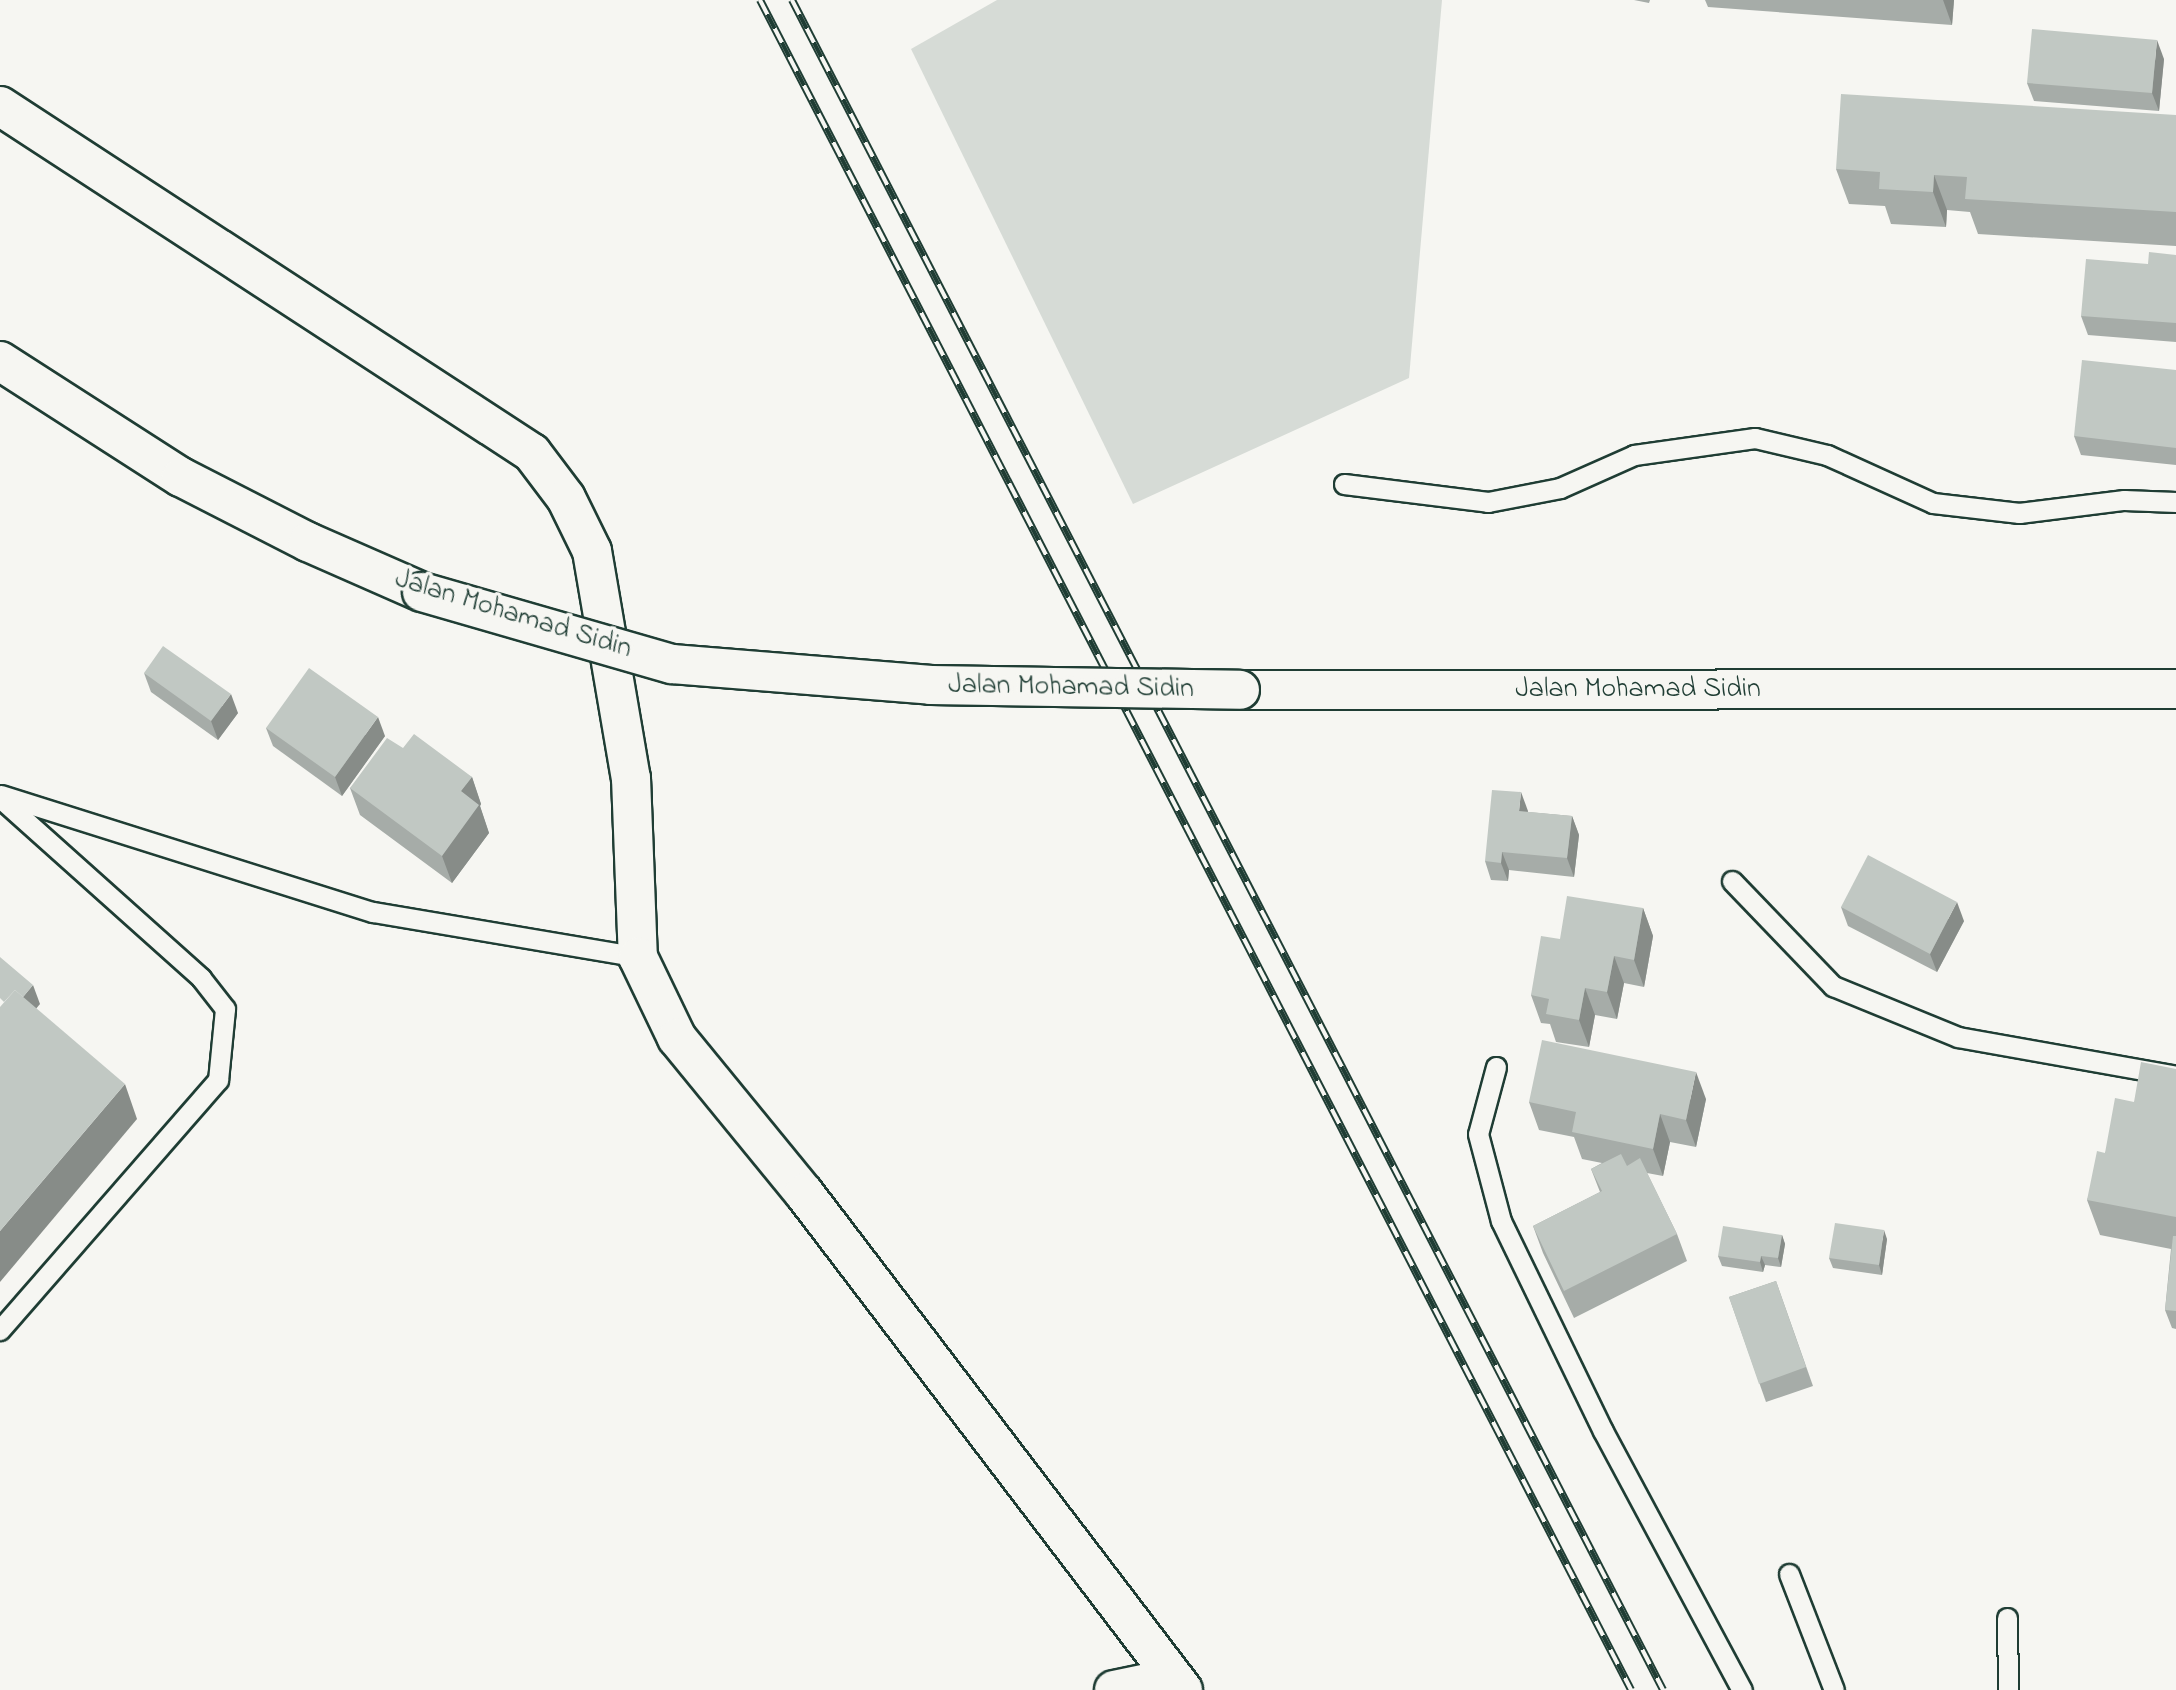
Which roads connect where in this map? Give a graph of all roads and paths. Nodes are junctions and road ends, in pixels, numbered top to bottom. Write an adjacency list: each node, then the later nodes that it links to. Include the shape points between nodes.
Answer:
1 (0, 106): 10 (main road, via 532,453 559,489 592,551 632,778)
2 (0, 343): 4 (main road, Jalan Mohamad Sidin)
3 (0, 361): 4 (main road, Jalan Mohamad Sidin)
4 (33, 380): 7 (main road, Jalan Mohamad Sidin, bridge, via 181,477 422,592 672,664 931,685 1240,690)
5 (1344, 484): 6 (lane, via 1488,502 1560,488 1634,455 1755,438 1827,455 1933,503 2019,513 2124,500)
6 (2176, 502)
7 (2176, 689)
8 (0, 796): 10 (lane, via 373,912 503,938); 13 (lane, via 201,978 225,1009 218,1080)
9 (1732, 881): 12 (lane, via 1833,986 1958,1037)
10 (638, 957): 16 (main road, via 677,1038 804,1194)
11 (1496, 1067): 18 (lane, via 1478,1134 1501,1221 1603,1431)
12 (2176, 1076)
13 (0, 1330)
14 (1789, 1574): 19 (lane)
15 (2007, 1618): 20 (lane)
16 (1177, 1684): 17 (main road)
17 (1114, 1690)
18 (1742, 1690)
19 (1834, 1690)
20 (2008, 1690)

